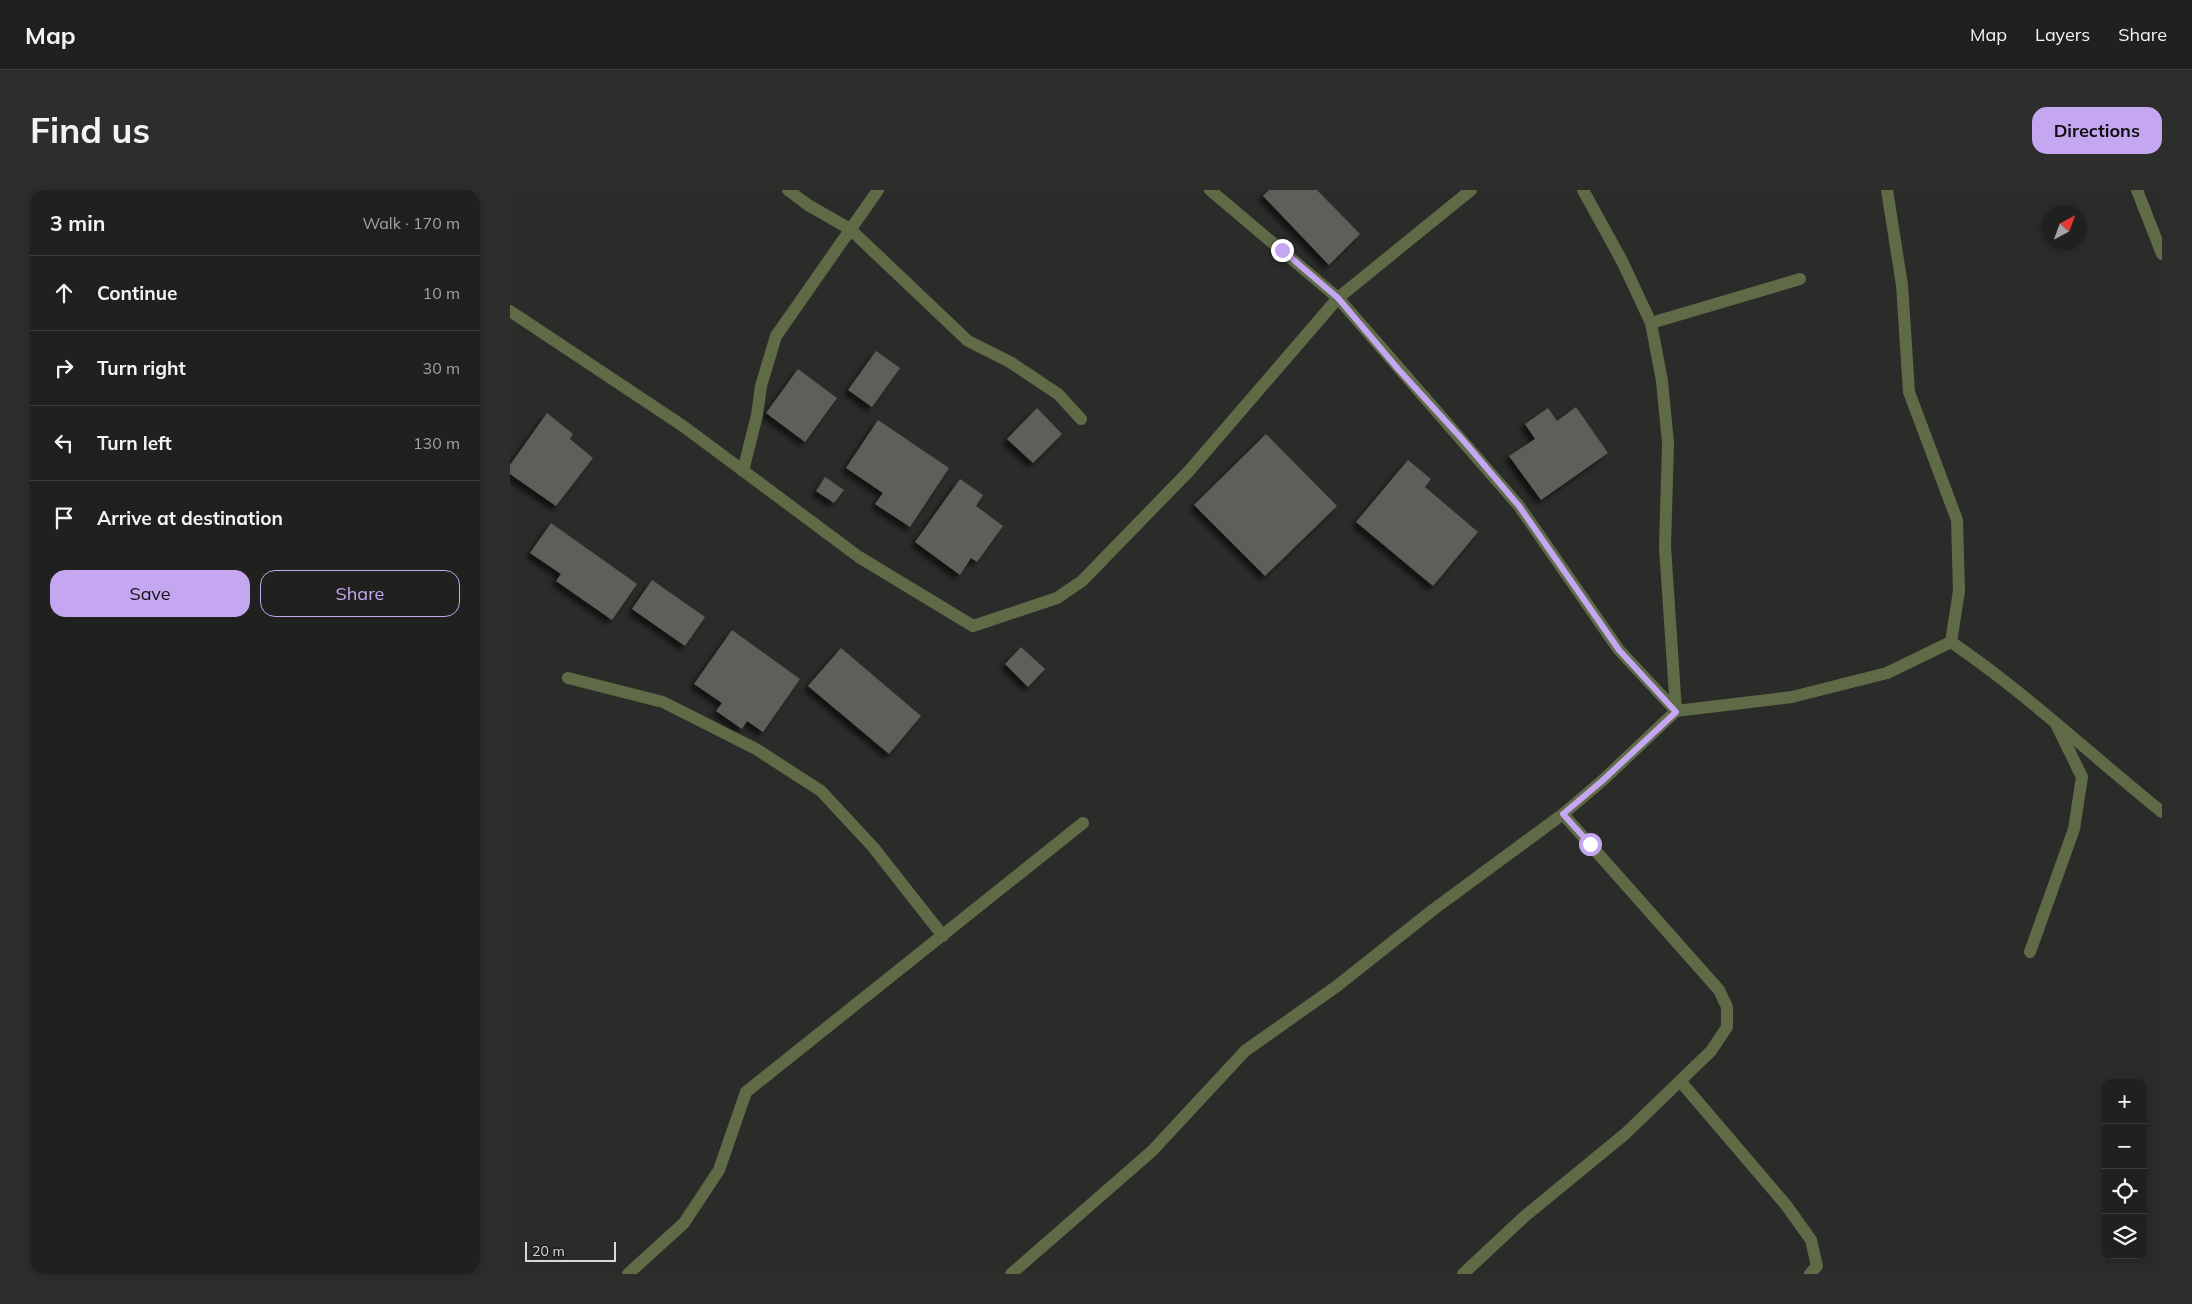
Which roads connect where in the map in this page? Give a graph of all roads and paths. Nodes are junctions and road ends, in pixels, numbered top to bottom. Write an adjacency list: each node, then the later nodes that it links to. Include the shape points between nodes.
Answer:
1 (788, 190): 8 (street)
2 (878, 190): 8 (street)
3 (1210, 190): 11 (street)
4 (1471, 190): 11 (street)
5 (1583, 190): 13 (street, via 1622,261)
6 (1887, 190): 16 (street, via 1902,285 1909,392 1957,520 1959,592)
7 (2137, 190): 9 (street)
8 (850, 229): 14 (street, via 968,341 1010,362 1058,394); 15 (street, via 776,336 761,386 758,415)
9 (2162, 254)
10 (1800, 279): 13 (street)
11 (1338, 298): 15 (street, via 1189,471 1082,581 1057,598 972,626 859,557); 18 (street, via 1519,506 1619,650)
12 (510, 311): 15 (street, via 683,426)
13 (1651, 324): 18 (street, via 1662,381 1668,443 1665,547)
14 (1081, 419)
15 (743, 471)
16 (1951, 642): 18 (street, via 1887,674 1792,697); 19 (street)
17 (568, 678): 23 (street, via 663,702 756,748 822,791 874,847)
18 (1676, 712): 21 (street)
19 (2054, 719): 20 (street); 24 (street, via 2082,777 2074,829)
20 (2162, 812)
21 (1563, 814): 25 (street, via 1719,990 1727,1007 1726,1027 1711,1051); 27 (street, via 1434,908 1337,986 1245,1051 1152,1151)
22 (1083, 823): 23 (street)
23 (943, 936): 26 (street, via 746,1092 720,1170 684,1223)
24 (2030, 952)
25 (1681, 1082): 28 (street, via 1625,1134 1525,1216); 29 (street, via 1742,1151 1811,1240 1817,1266)
26 (628, 1274)
27 (1011, 1274)
28 (1463, 1274)
29 (1810, 1274)

